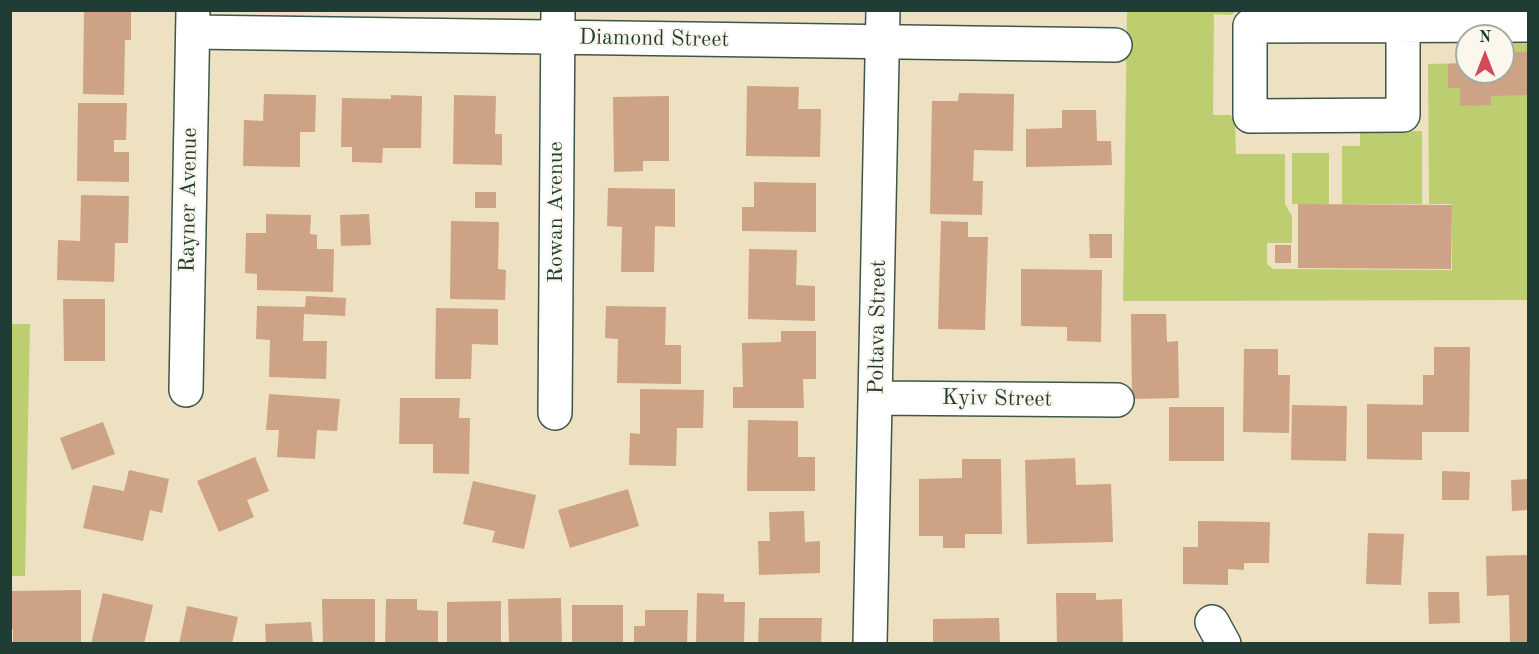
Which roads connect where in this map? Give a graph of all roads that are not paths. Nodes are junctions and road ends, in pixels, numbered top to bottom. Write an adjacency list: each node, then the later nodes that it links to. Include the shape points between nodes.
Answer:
1 (193, 21): 2 (street, Diamond Street); 7 (street, Rayner Avenue)
2 (558, 24): 4 (street, Diamond Street); 10 (street, Rowan Avenue)
3 (1528, 25): 5 (street)
4 (883, 26): 6 (street, Diamond Street); 8 (street, Poltava Street)
5 (1403, 26): 5 (street, via 1250,26 1250,116 1403,115)
6 (1115, 45)
7 (186, 390)
8 (877, 398): 9 (street, Kyiv Street); 11 (street, Poltava Street)
9 (1117, 400)
10 (555, 413)
11 (870, 644)

